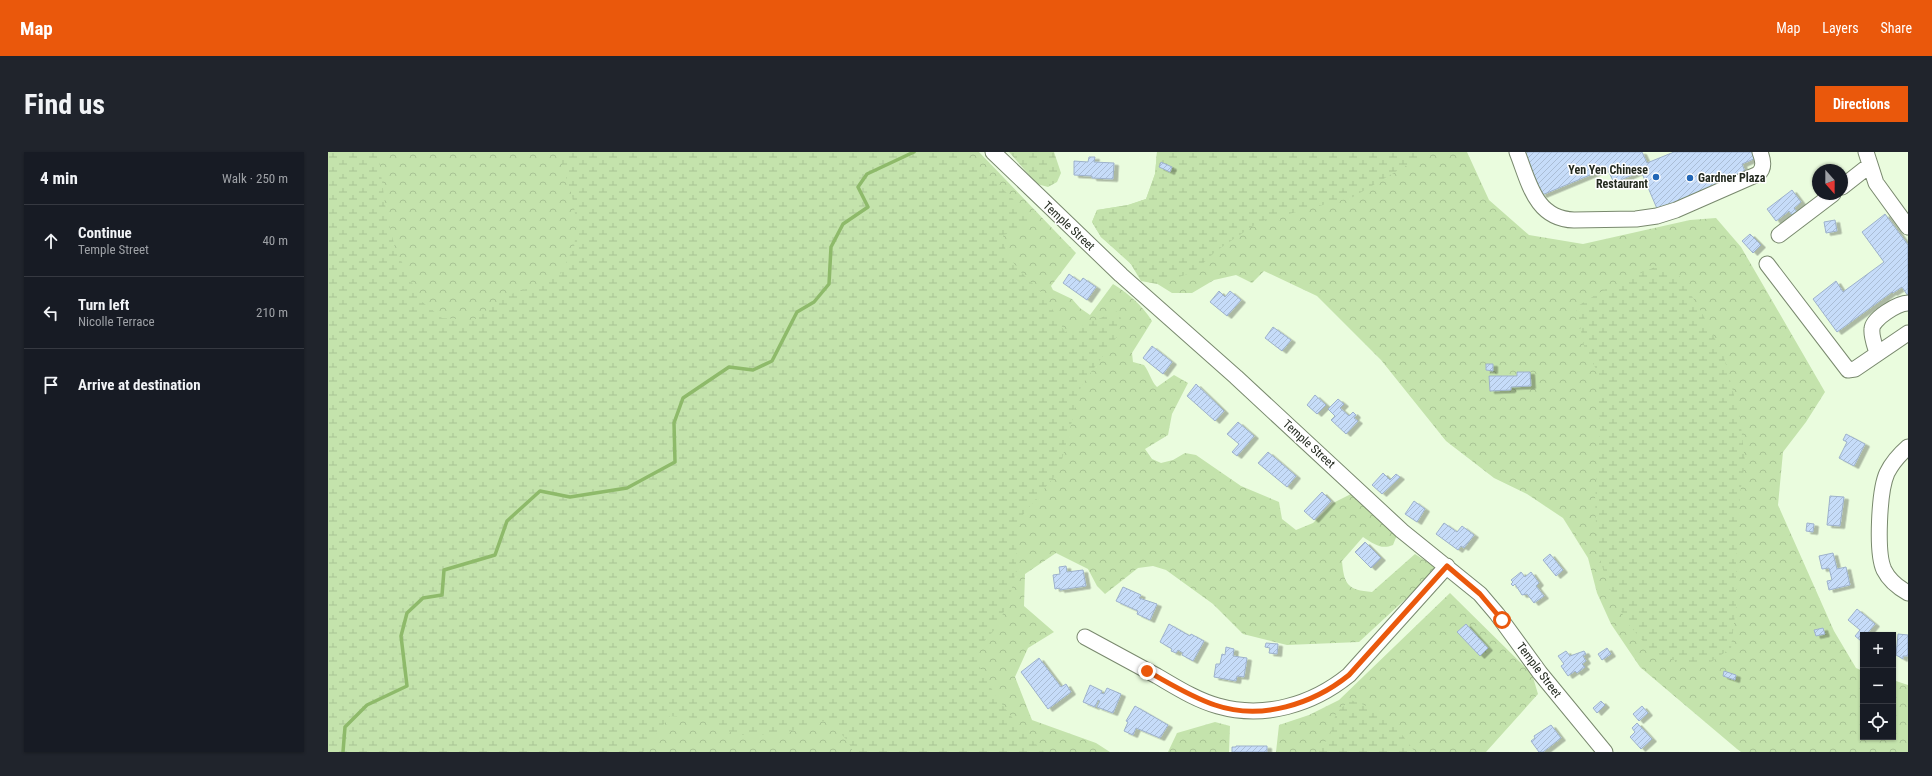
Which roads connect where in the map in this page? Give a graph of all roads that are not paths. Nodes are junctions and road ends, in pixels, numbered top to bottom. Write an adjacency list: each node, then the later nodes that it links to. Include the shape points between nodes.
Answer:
1 (993, 152): 14 (street, Temple Street, via 1121,275 1241,381 1402,531)
2 (1517, 152): 3 (street, via 1535,198 1543,208 1564,220 1636,218 1676,210 1758,174 1763,170)
3 (1761, 154)
4 (1868, 158): 5 (street); 7 (street, via 1879,188)
5 (1848, 180)
6 (1825, 200): 8 (street)
7 (1908, 227)
8 (1779, 235)
9 (1768, 264): 12 (street, via 1848,370)
10 (1908, 302): 12 (street, via 1898,304 1873,323 1871,331)
11 (1908, 333): 12 (street)
12 (1877, 353)
13 (1908, 447): 15 (street, via 1895,460 1885,481 1879,546 1884,570 1894,584)
14 (1447, 566): 16 (street, via 1349,675 1318,696 1283,708 1250,712 1216,706); 17 (street, Temple Street, via 1492,607 1540,673)
15 (1908, 594)
16 (1085, 637)
17 (1605, 752)

